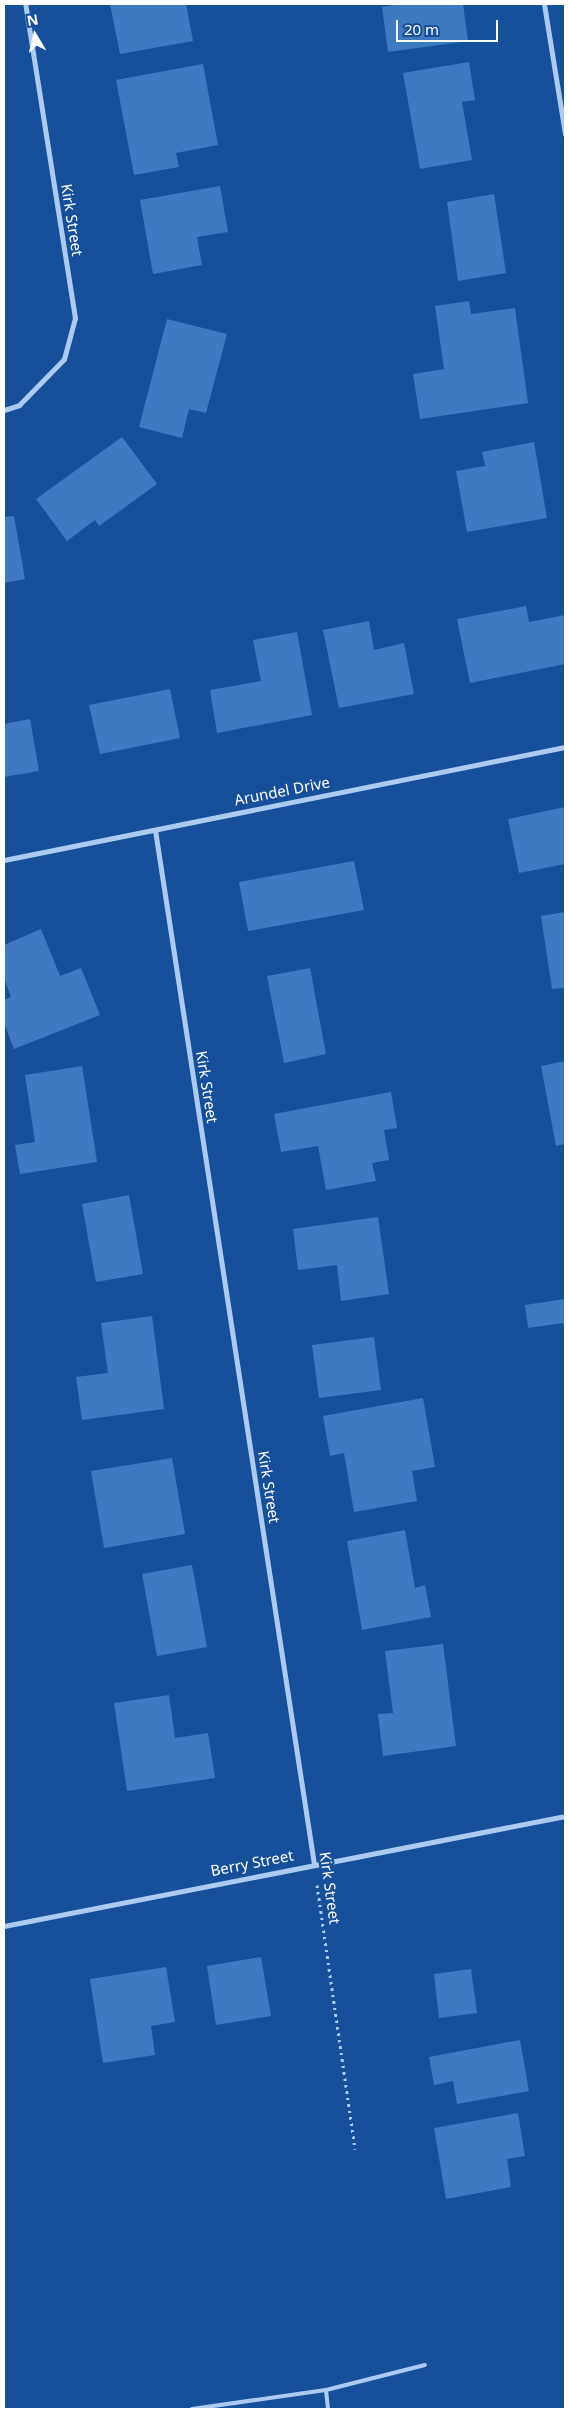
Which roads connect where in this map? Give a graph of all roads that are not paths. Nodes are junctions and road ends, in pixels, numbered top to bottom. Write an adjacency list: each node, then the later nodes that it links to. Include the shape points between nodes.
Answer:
1 (25, 4): 4 (street, Kirk Street, via 75,318 64,359 19,406)
2 (544, 4): 3 (street)
3 (565, 134)
4 (4, 410)
5 (565, 747): 6 (street, Arundel Drive)
6 (155, 830): 7 (street, Arundel Drive); 9 (street, Kirk Street)
7 (4, 860)
8 (565, 1816): 9 (street, Berry Street)
9 (314, 1864): 10 (street, Berry Street)
10 (4, 1926)
11 (425, 2365): 12 (lane)
12 (326, 2390): 13 (lane); 14 (lane)
13 (192, 2409)
14 (328, 2409)

